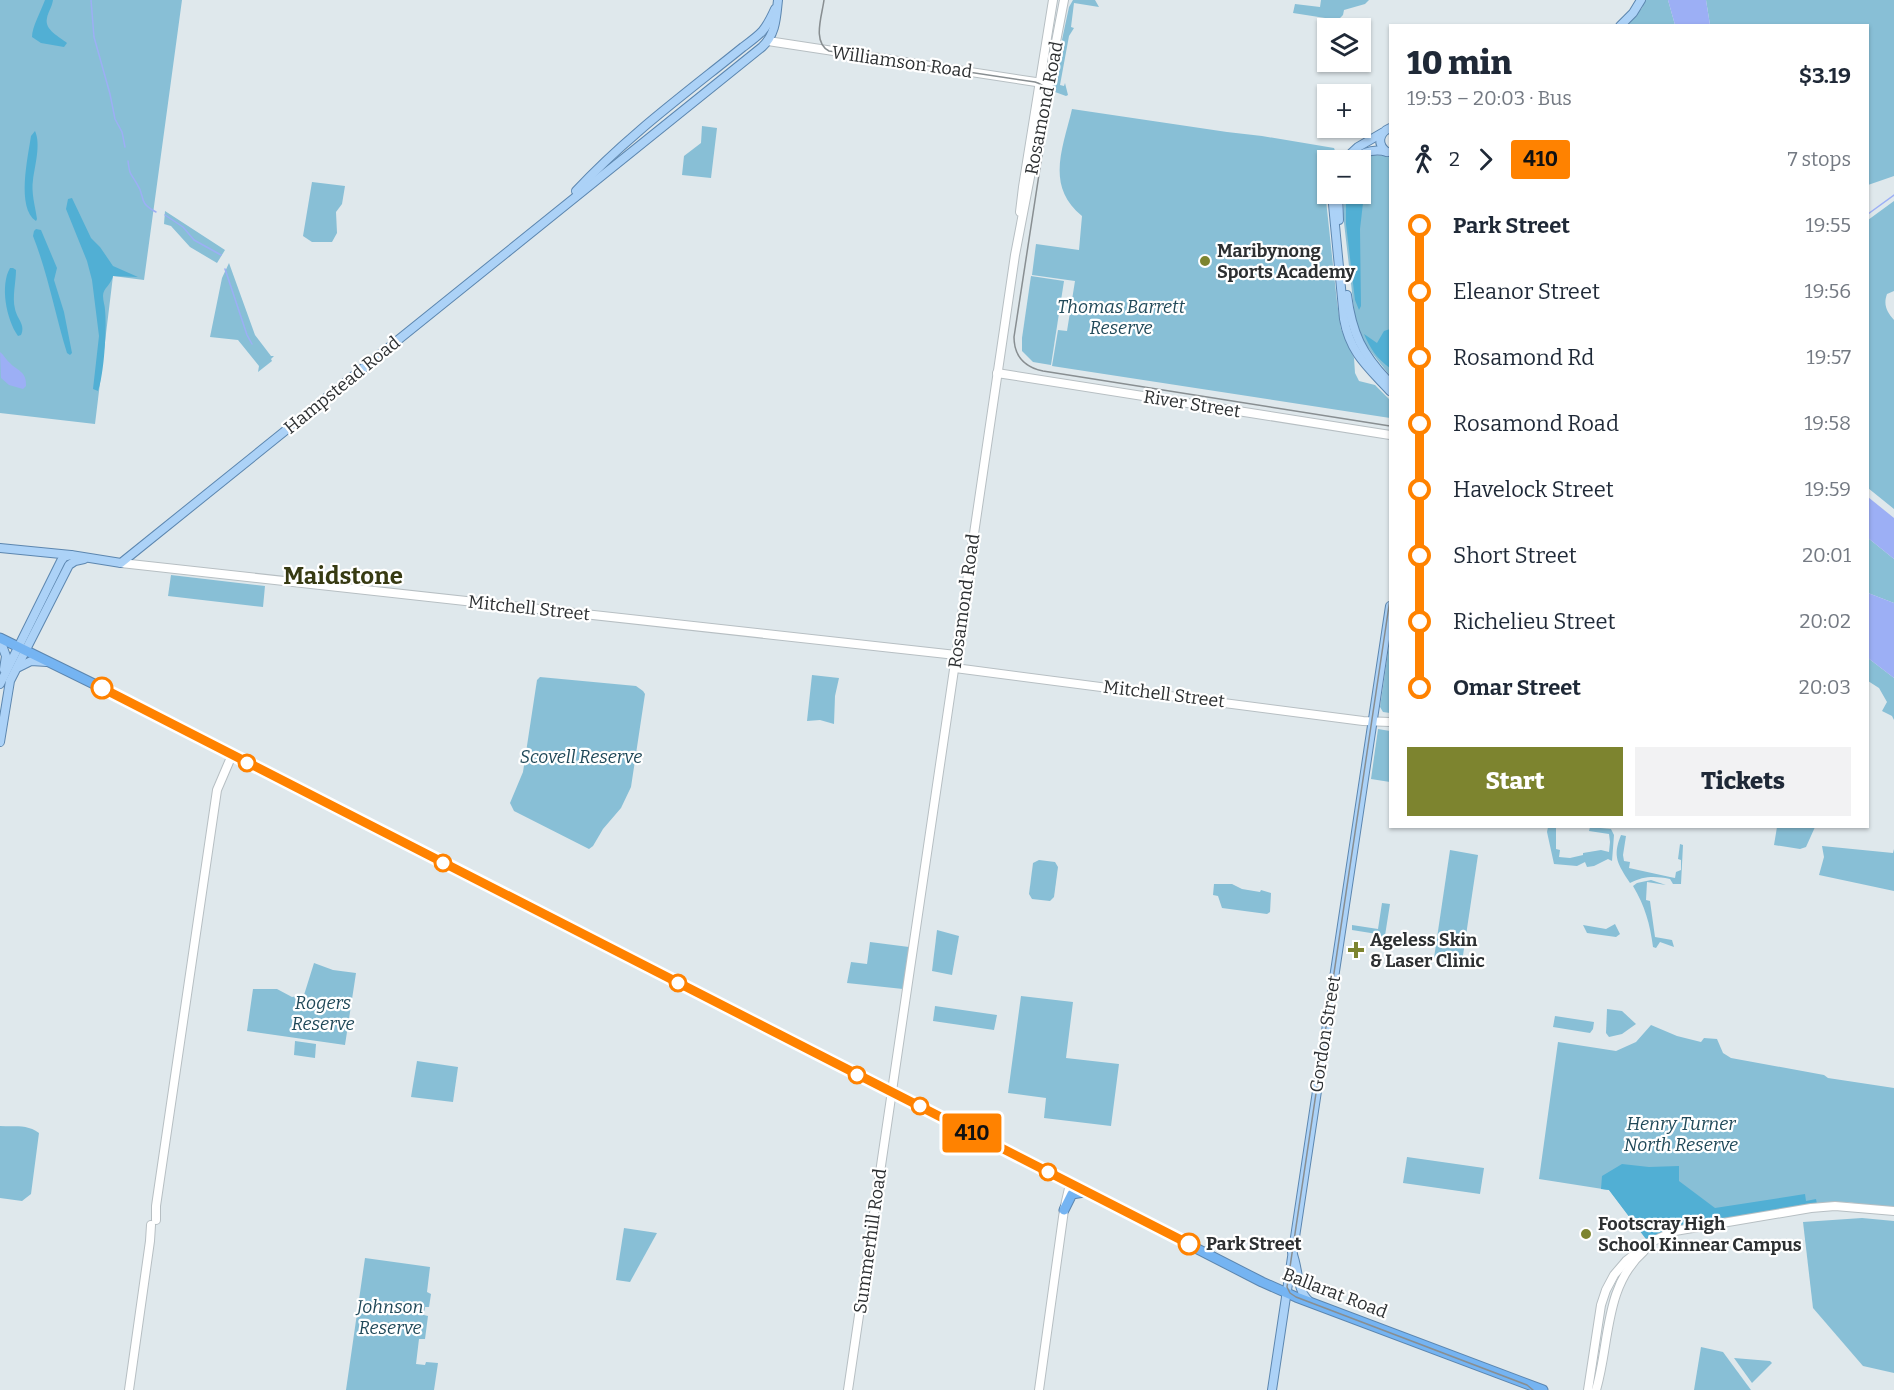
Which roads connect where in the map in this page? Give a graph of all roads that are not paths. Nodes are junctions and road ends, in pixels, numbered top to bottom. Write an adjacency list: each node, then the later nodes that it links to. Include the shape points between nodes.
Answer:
1 (1053, 0): 8 (street, Rosamond Road)
2 (1064, 0): 9 (street, Rosamond Road)
3 (1641, 0): 5 (main road)
4 (777, 1): 6 (main road, Hampstead Road, via 769,22); 7 (main road, via 775,26)
5 (1622, 24)
6 (755, 39): 7 (main road, Williamson Road); 17 (main road, Hampstead Road, via 608,157)
7 (768, 41): 8 (street, Williamson Road); 17 (main road, Hampstead Road)
8 (1040, 82): 9 (street, Williamson Road); 10 (street, Rosamond Road)
9 (1049, 84): 10 (street, Rosamond Road)
10 (1043, 97): 19 (street, Rosamond Road, via 1021,198)
11 (1386, 130): 12 (main road); 14 (main road, via 1380,144)
12 (1355, 150)
13 (1371, 151): 14 (main road)
14 (1389, 153)
15 (1333, 204): 18 (main road, via 1344,319 1351,344)
16 (1338, 204): 18 (main road, via 1350,315)
17 (562, 207): 24 (main road, Hampstead Road)
18 (1367, 363): 20 (main road); 21 (main road)
19 (997, 373): 22 (street, River Street); 35 (street, Rosamond Road)
20 (1389, 383)
21 (1389, 390)
22 (1389, 435)
23 (0, 548): 25 (main road, Mitchell Street)
24 (140, 548): 29 (main road, Hampstead Road); 30 (street, via 136,559)
25 (43, 553): 26 (main road, Mitchell Street); 28 (main road)
26 (71, 555): 27 (main road, Mitchell Street); 28 (main road)
27 (102, 560): 29 (main road, Mitchell Street); 31 (main road, Mitchell Street, via 76,560)
28 (61, 561): 31 (main road); 34 (main road)
29 (121, 563): 30 (street, Mitchell Street)
30 (143, 565): 35 (street, Mitchell Street)
31 (67, 570): 34 (main road)
32 (1389, 612): 40 (main road, Gordon Street)
33 (0, 639): 34 (highway, Ballarat Road); 39 (main road, via 6,657)
34 (23, 649): 36 (highway, Ballarat Road); 37 (main road); 39 (main road)
35 (956, 655): 38 (street, Rosamond Road)
36 (50, 662): 37 (main road, via 31,661); 43 (highway, Ballarat Road)
37 (16, 668): 42 (main road)
38 (955, 668): 40 (street, Mitchell Street); 44 (street, Rosamond Road)
39 (1, 681)
40 (1372, 721): 41 (street, Mitchell Street); 50 (main road, Gordon Street)
41 (1389, 722)
42 (0, 741)
43 (232, 755): 44 (highway, Ballarat Road); 60 (street, via 217,790)
44 (891, 1092): 45 (highway, Ballarat Road); 61 (street, Summerhill Road)
45 (1071, 1184): 46 (highway, Ballarat Road); 47 (street)
46 (1087, 1192): 47 (highway, via 1072,1194); 51 (highway, Ballarat Road)
47 (1064, 1210): 62 (street)
48 (1894, 1211): 49 (street, via 1818,1207)
49 (1694, 1228): 52 (street, via 1666,1234 1637,1250 1614,1275); 53 (street, via 1664,1238 1642,1252 1626,1271)
50 (1292, 1252): 51 (main road, Gordon Street); 54 (main road, via 1302,1293)
51 (1286, 1293): 54 (highway, Ballarat Road); 63 (main road, Gordon Street)
52 (1604, 1297): 53 (street); 55 (street)
53 (1614, 1299): 56 (street)
54 (1309, 1302): 59 (highway, Ballarat Road)
55 (1596, 1336): 56 (street); 57 (street)
56 (1607, 1338): 58 (street)
57 (1593, 1357): 58 (street); 65 (street)
58 (1603, 1358): 66 (street)
59 (1534, 1388): 64 (highway, Ballarat Road)
60 (129, 1390)
61 (848, 1390)
62 (1039, 1390)
63 (1272, 1390)
64 (1543, 1390)
65 (1588, 1390)
66 (1596, 1390)

